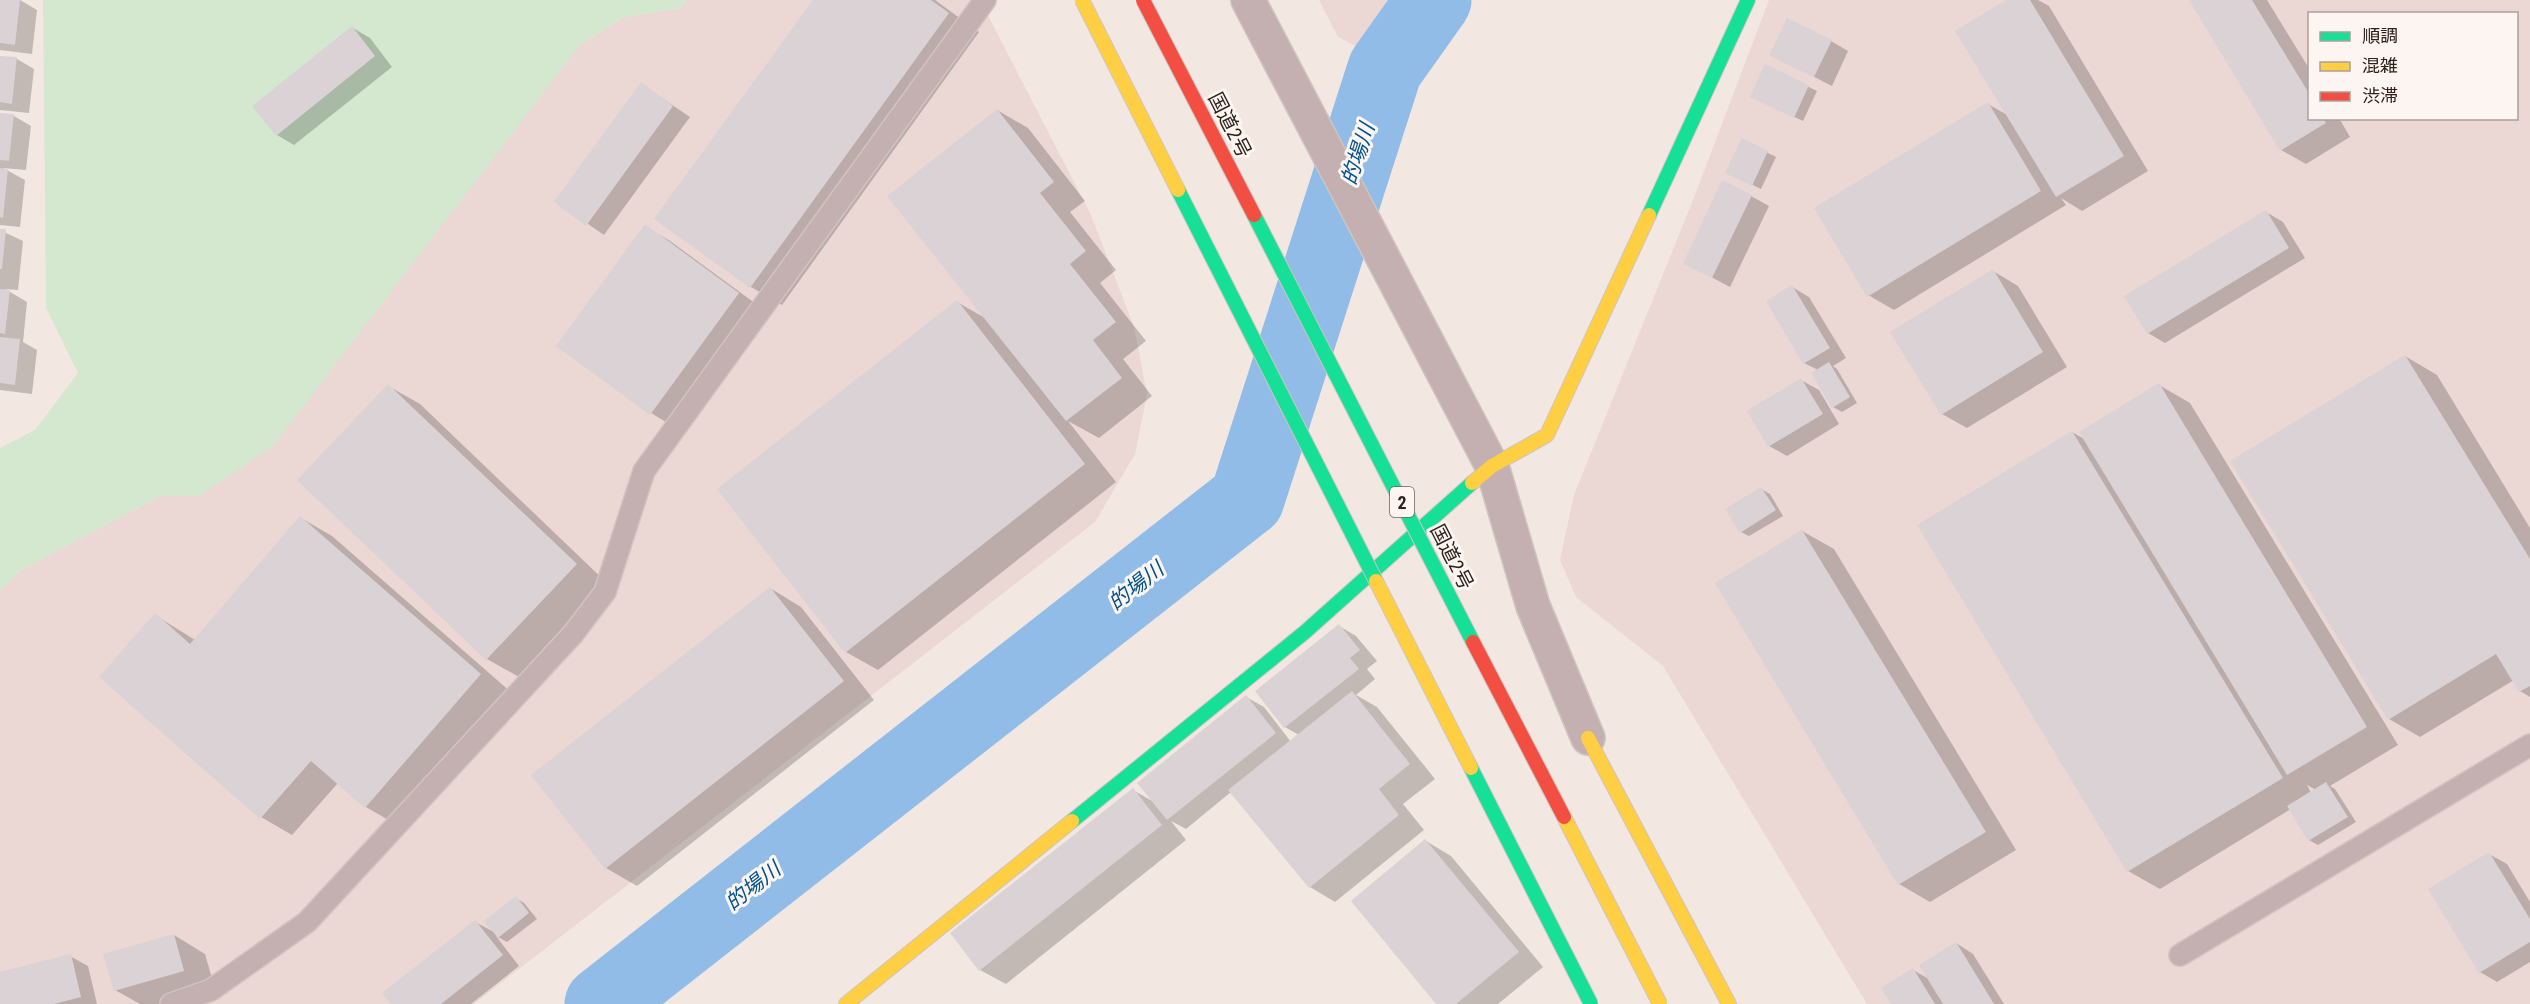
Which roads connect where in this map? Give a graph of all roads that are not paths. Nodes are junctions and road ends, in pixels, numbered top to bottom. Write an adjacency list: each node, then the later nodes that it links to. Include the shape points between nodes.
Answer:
1 (985, 0): 10 (lane, via 644,471 605,592 573,634 307,922 211,990)
2 (1082, 0): 12 (main road, bridge)
3 (1143, 0): 13 (main road, 国道2号 / 2, bridge)
4 (1248, 0): 6 (street)
5 (1748, 0): 6 (main road, via 1547,435)
6 (1492, 466): 7 (street, via 1533,606); 11 (main road, via 1305,632)
7 (1588, 738): 14 (main road)
8 (2530, 745): 9 (lane)
9 (2180, 955)
10 (171, 1004)
11 (846, 1004)
12 (1591, 1004)
13 (1660, 1004)
14 (1729, 1004)

